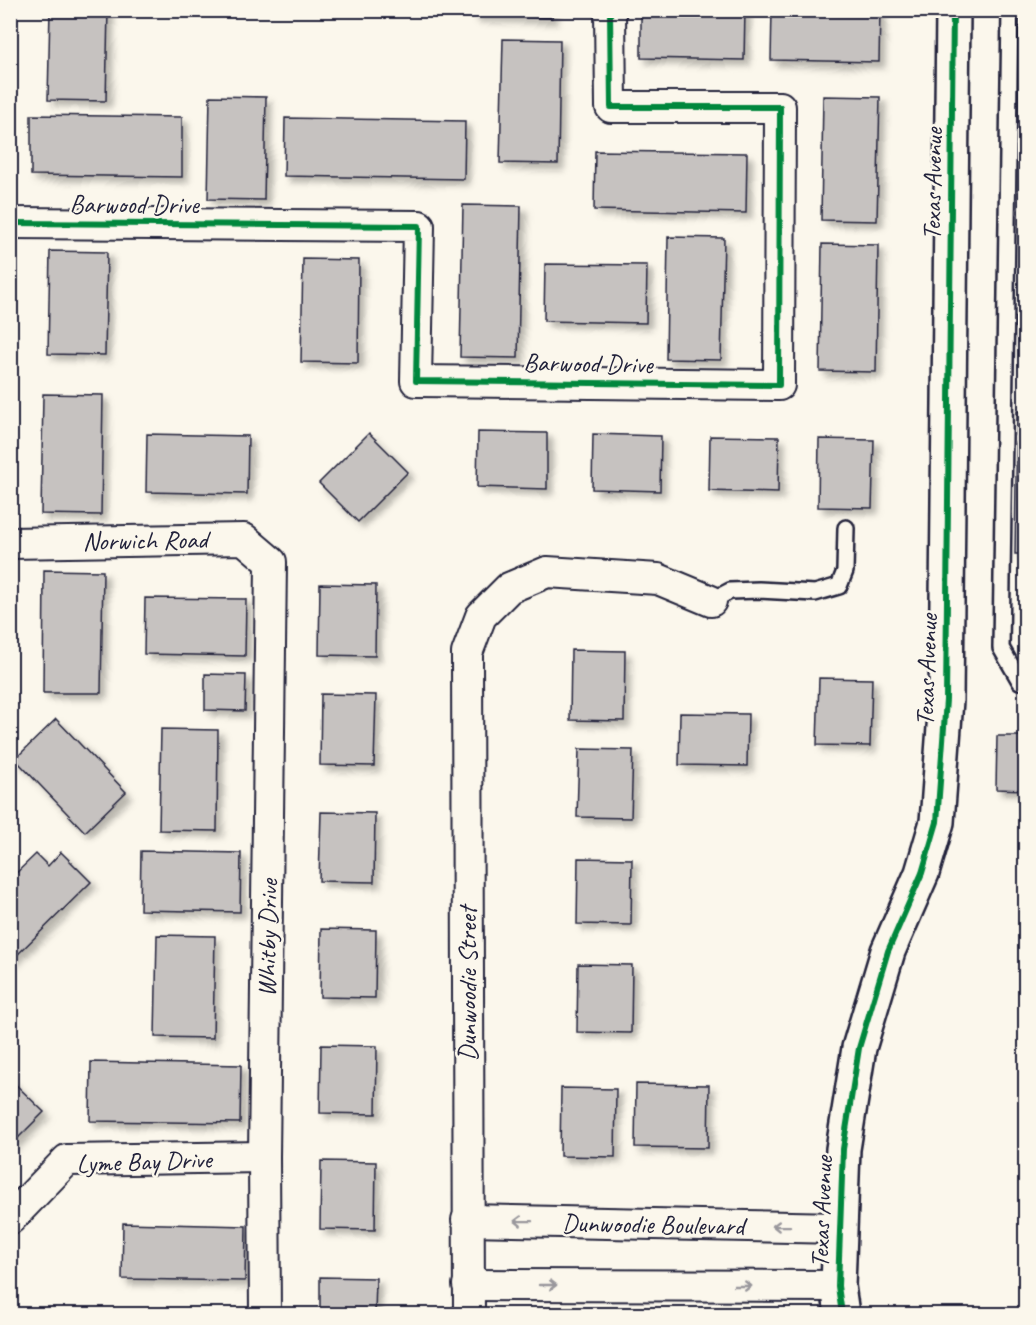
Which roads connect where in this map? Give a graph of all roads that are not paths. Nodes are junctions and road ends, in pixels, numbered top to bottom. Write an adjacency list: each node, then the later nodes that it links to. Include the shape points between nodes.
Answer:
1 (610, 10): 6 (street, Barwood Drive, via 611,107 780,107 779,385 416,381 419,226)
2 (953, 10): 15 (street, Texas Avenue, via 946,700 937,822 922,873 888,951 859,1048 843,1149)
3 (1010, 10): 4 (lane)
4 (1009, 57): 5 (lane); 11 (lane, via 1001,648 1020,681)
5 (1026, 57)
6 (10, 223)
7 (846, 528): 10 (lane, via 845,572 839,586 815,593 730,591)
8 (10, 543): 9 (street, Norwich Road, via 244,539)
9 (271, 562): 12 (street, Whitby Drive)
10 (711, 601): 14 (street, Dunwoodie Street, via 658,579 547,572 509,588 481,616 467,654)
11 (1026, 681)
12 (264, 1157): 13 (street, Lyme Bay Drive, via 67,1160); 18 (street, Whitby Drive)
13 (10, 1219)
14 (467, 1220): 15 (street, Dunwoodie Boulevard, one-way to 14); 16 (street, Dunwoodie Street)
15 (839, 1228): 17 (street, Texas Avenue)
16 (468, 1285): 17 (street, one-way to 17); 19 (street, Dunwoodie Street)
17 (840, 1300)
18 (265, 1314)
19 (469, 1314)

